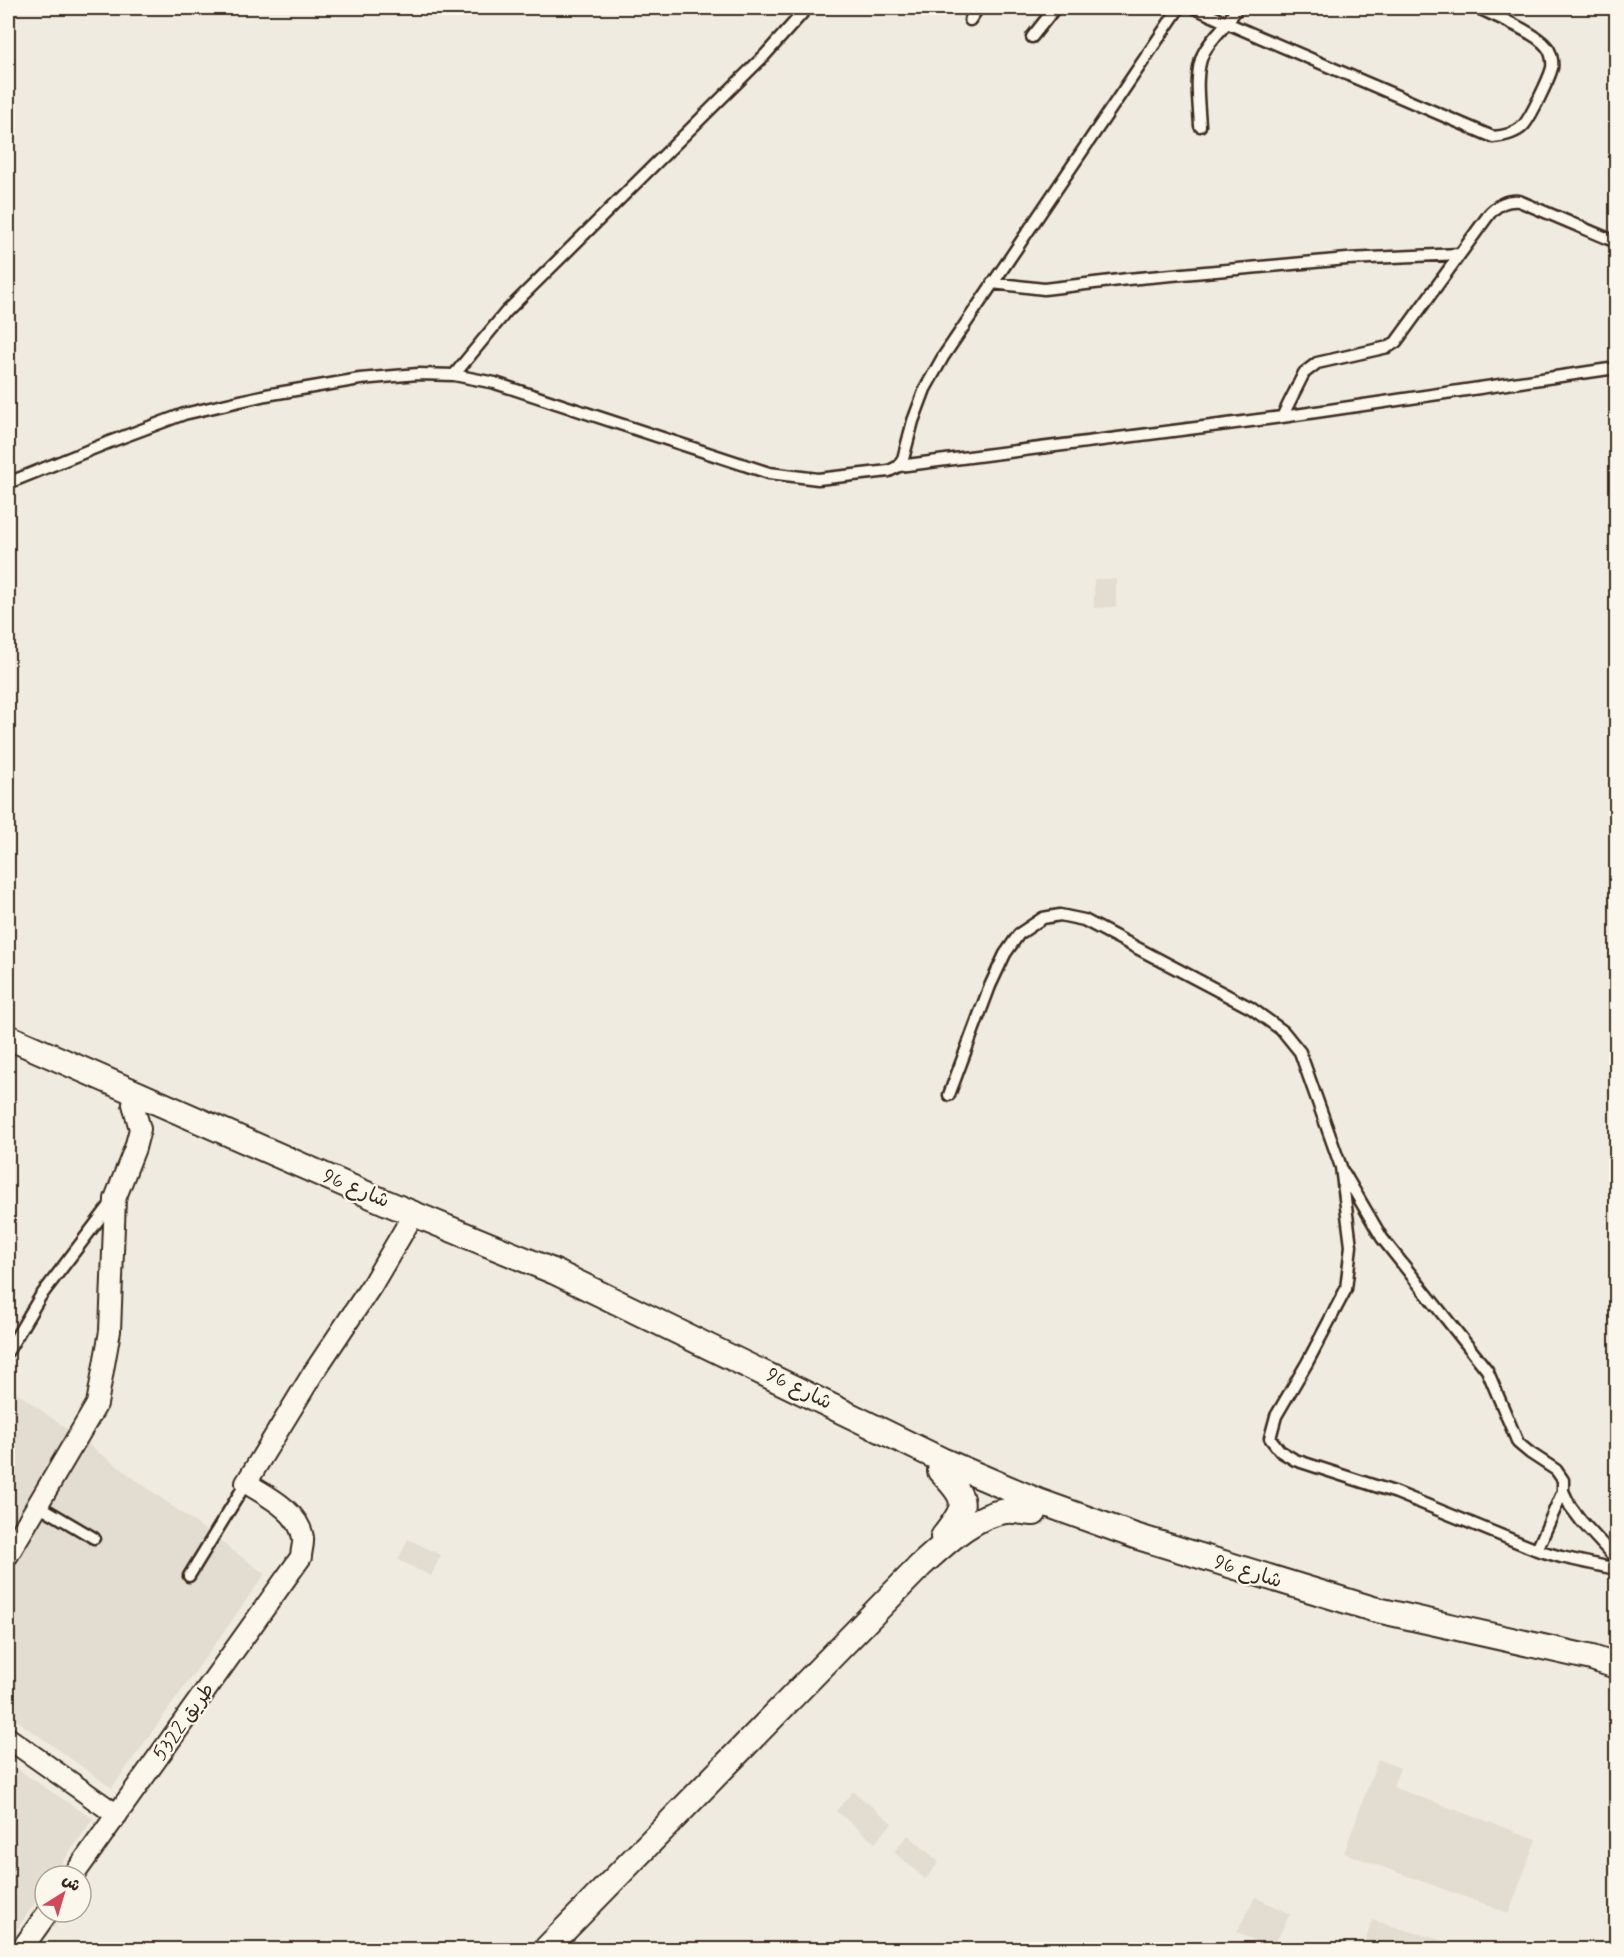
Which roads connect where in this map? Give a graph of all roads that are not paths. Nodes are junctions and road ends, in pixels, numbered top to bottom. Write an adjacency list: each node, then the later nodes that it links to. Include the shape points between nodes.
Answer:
1 (807, 8): 16 (lane, via 765,55 506,312)
2 (978, 8): 8 (lane)
3 (1054, 8): 10 (lane)
4 (1179, 8): 14 (lane)
5 (1195, 8): 9 (lane)
6 (1237, 8): 9 (lane)
7 (1478, 8): 9 (lane, via 1538,39 1552,57 1552,68 1536,103 1523,126 1510,135 1493,137)
8 (970, 20)
9 (1227, 23): 11 (lane, via 1203,55 1199,71)
10 (1032, 37)
11 (1200, 126)
12 (1617, 242): 13 (lane, via 1519,201 1508,200 1490,213)
13 (1460, 254): 14 (lane, via 1347,259 1044,289); 17 (lane, via 1396,342 1317,363 1304,373)
14 (992, 283): 18 (lane, via 925,389)
15 (1617, 368): 17 (lane)
16 (454, 375): 18 (lane, via 495,383 769,473 818,479 878,473); 19 (lane, via 360,379 184,414)
17 (1282, 417): 18 (lane)
18 (899, 466)
19 (8, 483)
20 (8, 1037): 40 (street, شارع 96, via 555,1272 944,1461 1038,1501 1135,1536 1373,1609 1592,1658)
21 (8, 1050): 23 (street, شارع 96)
22 (949, 1095): 24 (lane, via 1005,954 1019,934 1043,918 1060,915 1084,920 1200,980 1251,1008 1282,1031 1300,1052)
23 (133, 1104): 25 (street, via 140,1129); 26 (street, شارع 96)
24 (1341, 1167): 30 (lane, via 1382,1238 1487,1370 1518,1443 1556,1470 1563,1480); 34 (lane, via 1351,1246 1346,1288 1276,1416 1270,1438 1280,1451 1295,1460 1397,1493)
25 (115, 1198): 27 (lane, via 40,1297); 31 (street, via 110,1331 96,1404)
26 (409, 1222): 28 (street, شارع 96, via 644,1324); 29 (street)
27 (8, 1352)
28 (940, 1472): 32 (street, شارع 96); 37 (street, via 959,1491 961,1512)
29 (246, 1483): 39 (lane); 42 (street, طريق 5322, via 294,1518 303,1538 301,1557)
30 (1563, 1491): 34 (lane); 36 (lane, via 1582,1522)
31 (38, 1505): 33 (lane); 35 (street)
32 (1034, 1514): 37 (street, via 1007,1511 989,1516 962,1530); 40 (street, شارع 96, via 1370,1621 1593,1669)
33 (94, 1538)
34 (1537, 1550): 38 (lane)
35 (8, 1555)
36 (1617, 1559)
37 (921, 1565): 46 (street)
38 (1617, 1569)
39 (189, 1576)
40 (1617, 1668)
41 (8, 1738): 42 (street)
42 (117, 1815): 43 (street, طريق 5322)
43 (82, 1864)
44 (39, 1924): 45 (street)
45 (21, 1950)
46 (545, 1950)

